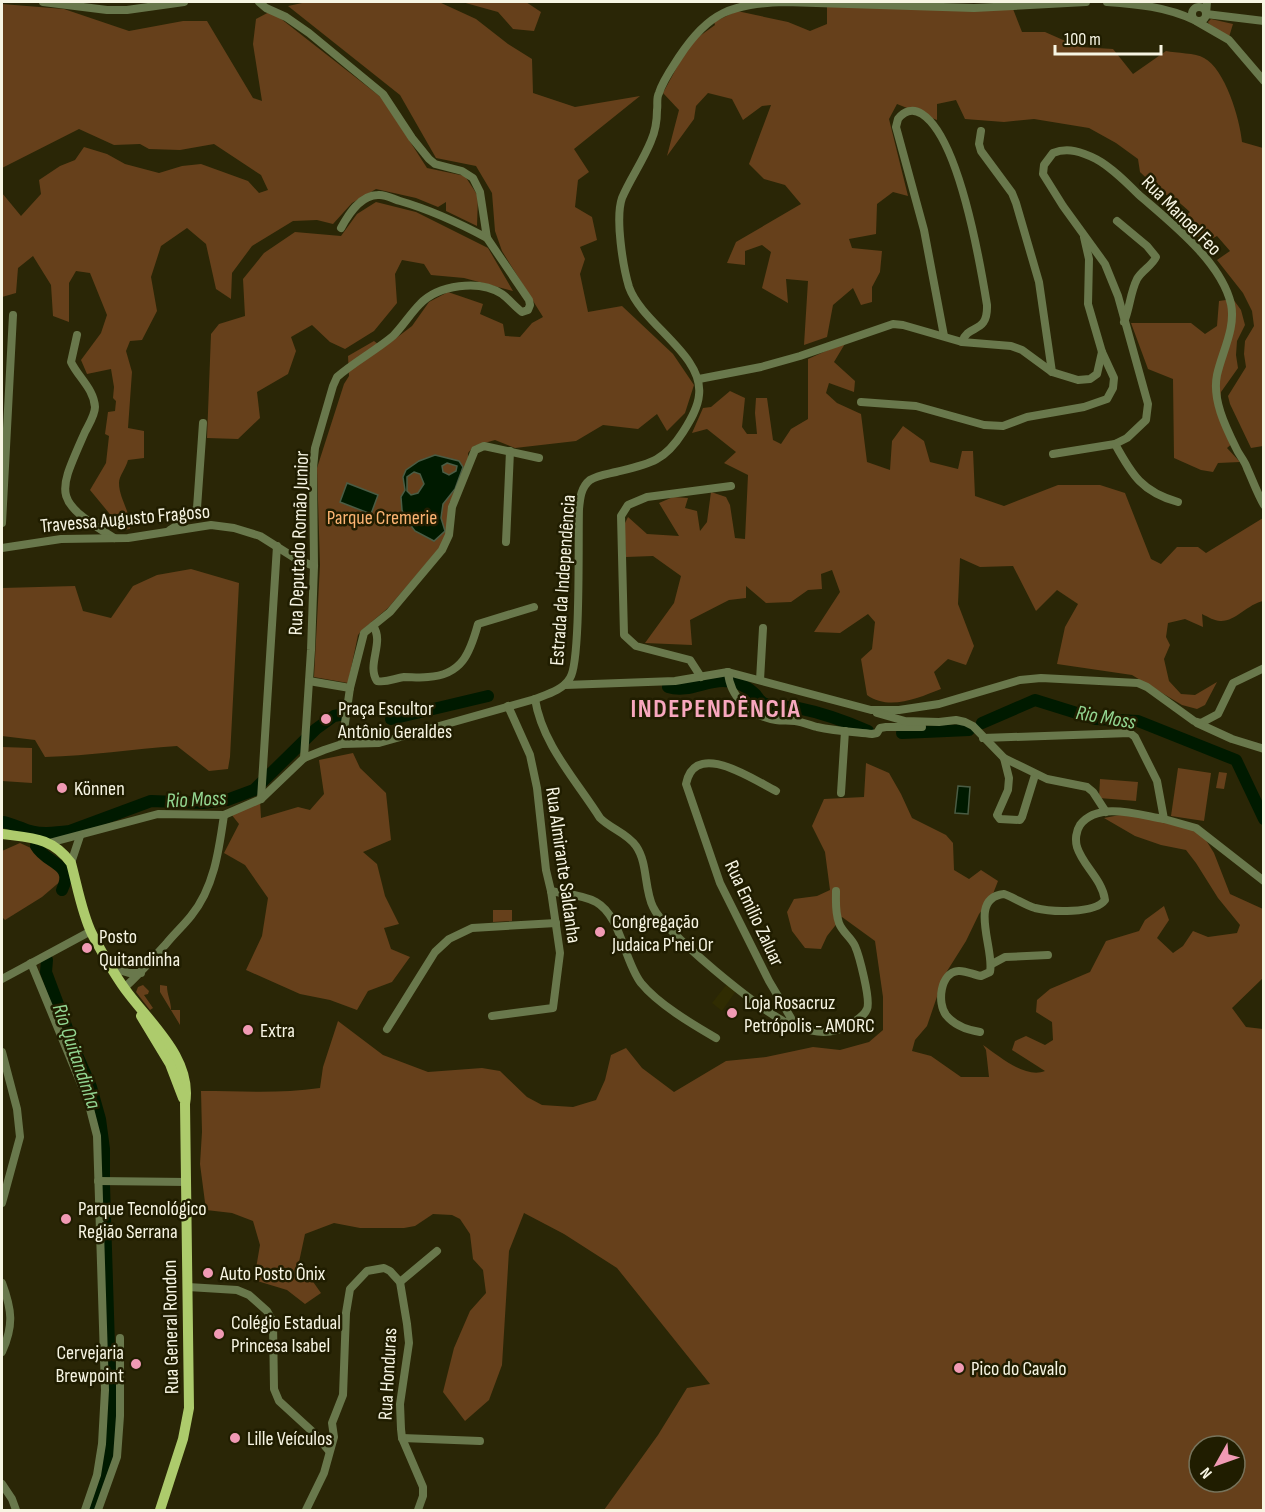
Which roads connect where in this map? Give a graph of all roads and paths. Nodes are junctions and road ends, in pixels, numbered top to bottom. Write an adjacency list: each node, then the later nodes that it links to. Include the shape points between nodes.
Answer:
1 (43, 2): 6 (street)
2 (184, 2): 6 (street, via 127,10)
3 (259, 2): 14 (street, Rua Deputado Romão Junior, via 309,33 383,94 435,164 473,178 480,192)
4 (1086, 2): 22 (street, via 974,8 762,3 732,9 707,24 687,45 659,92 651,141 623,196 619,217 624,263 633,296)
5 (1107, 2): 7 (street, via 1179,13)
6 (91, 5)
7 (1200, 10): 8 (street); 9 (street, via 1212,31 1229,40)
8 (1263, 21)
9 (1263, 81)
10 (981, 131): 21 (street, via 981,151 1012,193 1037,273)
11 (1117, 221): 16 (street, via 1156,257 1136,282)
12 (341, 228): 14 (street, via 351,211 377,195 456,221)
13 (1083, 234): 16 (street, Rua Manoel Feo, via 1105,264); 20 (street, via 1089,259 1088,304); 31 (street, Rua Manoel Feo, via 1043,174 1047,159 1060,150 1076,151 1099,160 1126,182 1201,253 1224,285 1231,304 1231,328 1217,375 1217,401)
14 (487, 238): 38 (street, Rua Deputado Romão Junior, via 529,300 530,308 522,312 500,292 474,286 435,292 392,336 337,377 315,448)
15 (13, 315): 32 (street)
16 (1124, 322): 25 (street, Rua Manoel Feo, via 1148,412 1137,431)
17 (77, 335): 34 (street, via 72,362 93,397 94,411 66,476 65,495 85,520)
18 (944, 336): 19 (street); 19 (street, via 924,230 897,128 898,119 908,111 931,120 969,211 987,318 964,335); 22 (street, via 893,324 800,356)
19 (962, 342): 21 (street, via 1011,346)
20 (1102, 352): 21 (street, via 1097,374 1090,380); 23 (street, via 1114,378 1113,388 1103,402 1027,417 1003,426 984,425 916,406)
21 (1052, 372)
22 (699, 379): 47 (street, Estrada da Independência, via 696,407 668,454 642,466 600,476 584,488 579,509 575,659 572,676)
23 (861, 402)
24 (203, 423): 33 (street, via 197,508)
25 (1115, 444): 27 (street); 30 (street, via 1142,484 1160,497)
26 (510, 451): 28 (street); 35 (street); 40 (street, via 483,446 475,450 452,507 449,535 442,550 390,612)
27 (1053, 454)
28 (539, 458)
29 (731, 486): 44 (street, via 647,497 628,505 621,516 624,635 636,646 690,660)
30 (1178, 502)
31 (1263, 505)
32 (2, 523)
33 (167, 532): 34 (street, Travessa Augusto Fragoso); 36 (street, Travessa Augusto Fragoso, via 211,525 247,531)
34 (115, 538): 37 (street, Travessa Augusto Fragoso, via 61,539)
35 (506, 542)
36 (277, 546): 38 (street, Travessa Augusto Fragoso); 63 (street)
37 (2, 548)
38 (314, 566): 46 (street, Rua Deputado Romão Junior)
39 (534, 608): 40 (street, via 478,624 468,653 457,668 445,675 428,677 377,681 377,635)
40 (373, 626): 48 (street, via 364,633)
41 (763, 628): 45 (street)
42 (1263, 668): 52 (street, via 1233,683 1215,717 1201,723)
43 (728, 672): 44 (street); 45 (street); 54 (street, via 729,685 746,707 765,717)
44 (701, 677): 47 (street)
45 (760, 680): 51 (street)
46 (309, 681): 48 (street); 58 (street, Rua Deputado Romão Junior)
47 (565, 685): 49 (street, Estrada da Independência)
48 (350, 688): 56 (street)
49 (535, 699): 50 (street, Estrada da Independência); 84 (street, via 546,736 600,818 638,848 652,906 659,918 720,973)
50 (508, 706): 56 (street, Estrada da Independência, via 379,743); 72 (street, Rua Almirante Saldanha, via 534,771)
51 (871, 710): 52 (street, via 917,709 1020,680 1041,678 1138,683); 53 (street, via 905,721)
52 (1194, 721): 57 (street)
53 (939, 722): 54 (street, via 935,726 880,728 873,734); 55 (street, via 965,722)
54 (845, 731): 62 (street)
55 (983, 738): 59 (street); 66 (street, via 1130,733 1157,781)
56 (342, 744): 58 (street, Estrada da Independência)
57 (1263, 748)
58 (304, 758): 63 (street, Estrada da Independência)
59 (1004, 758): 60 (street); 60 (street, via 1009,778 1000,819 1023,818)
60 (1035, 775): 64 (street, via 1087,787)
61 (776, 791): 84 (street, Rua Emilio Zaluar, via 717,764 695,766 686,784 720,883 791,1018)
62 (842, 793)
63 (261, 799): 65 (street, Estrada da Independência)
64 (1106, 812): 66 (street); 78 (street, via 1087,818 1076,834 1077,846 1100,884 1103,903 1080,910 1044,909 1004,894 993,898 983,918)
65 (224, 815): 68 (street, Estrada da Independência, via 158,814); 80 (street, via 216,863 200,902)
66 (1164, 819): 71 (street, via 1196,828)
67 (2, 834): 69 (main road)
68 (80, 836): 69 (street, Estrada da Independência); 70 (street)
69 (49, 843): 70 (main road)
70 (71, 863): 75 (main road, Rua General Rondon)
71 (1263, 881)
72 (551, 891): 74 (street, Rua Almirante Saldanha); 87 (street, via 586,898 604,908 641,983)
73 (836, 891): 84 (street, via 835,910 861,966 867,1011 833,1031 813,1032)
74 (556, 923): 83 (street, Rua Almirante Saldanha, via 560,953 553,1008); 85 (street, via 472,928 449,939 435,952)
75 (90, 931): 77 (street); 79 (main road, Rua General Rondon)
76 (1048, 956): 78 (street, via 1005,957)
77 (32, 963): 81 (street); 90 (street, via 96,1127)
78 (992, 964): 86 (street, via 986,975 961,970 948,975 941,998 945,1013 955,1023)
79 (112, 968): 80 (street); 82 (main road, Rua General Rondon)
80 (141, 973): 82 (street)
81 (2, 979)
82 (126, 991): 89 (main road, Rua General Rondon, via 170,1064); 89 (main road, Rua General Rondon, via 159,1030 182,1069 187,1082)
83 (492, 1016)
84 (789, 1023)
85 (387, 1029)
86 (980, 1032)
87 (716, 1038)
88 (2, 1052): 92 (street, via 20,1137)
89 (185, 1104): 91 (main road, Rua General Rondon)
90 (99, 1181): 91 (street); 104 (street, via 105,1390 97,1475)
91 (187, 1182): 96 (main road, Rua General Rondon)
92 (2, 1203)
93 (437, 1251): 94 (street)
94 (400, 1282): 99 (street, Rua Honduras, via 409,1343 400,1404); 101 (street, via 390,1271 375,1269 350,1289 343,1395 332,1424 334,1437)
95 (2, 1283): 98 (street, via 11,1321)
96 (188, 1287): 101 (street, via 237,1290 267,1311 273,1322 274,1389 279,1401); 106 (main road, Rua General Rondon, via 189,1408)
97 (120, 1338): 105 (street, via 117,1457)
98 (2, 1352)
99 (402, 1438): 100 (street); 108 (street, Rua Honduras, via 423,1487)
100 (480, 1441)
101 (329, 1451): 107 (street, via 324,1473)
102 (2, 1484): 103 (street)
103 (16, 1510)
104 (85, 1510)
105 (98, 1510)
106 (160, 1510)
107 (306, 1510)
108 (418, 1510)

